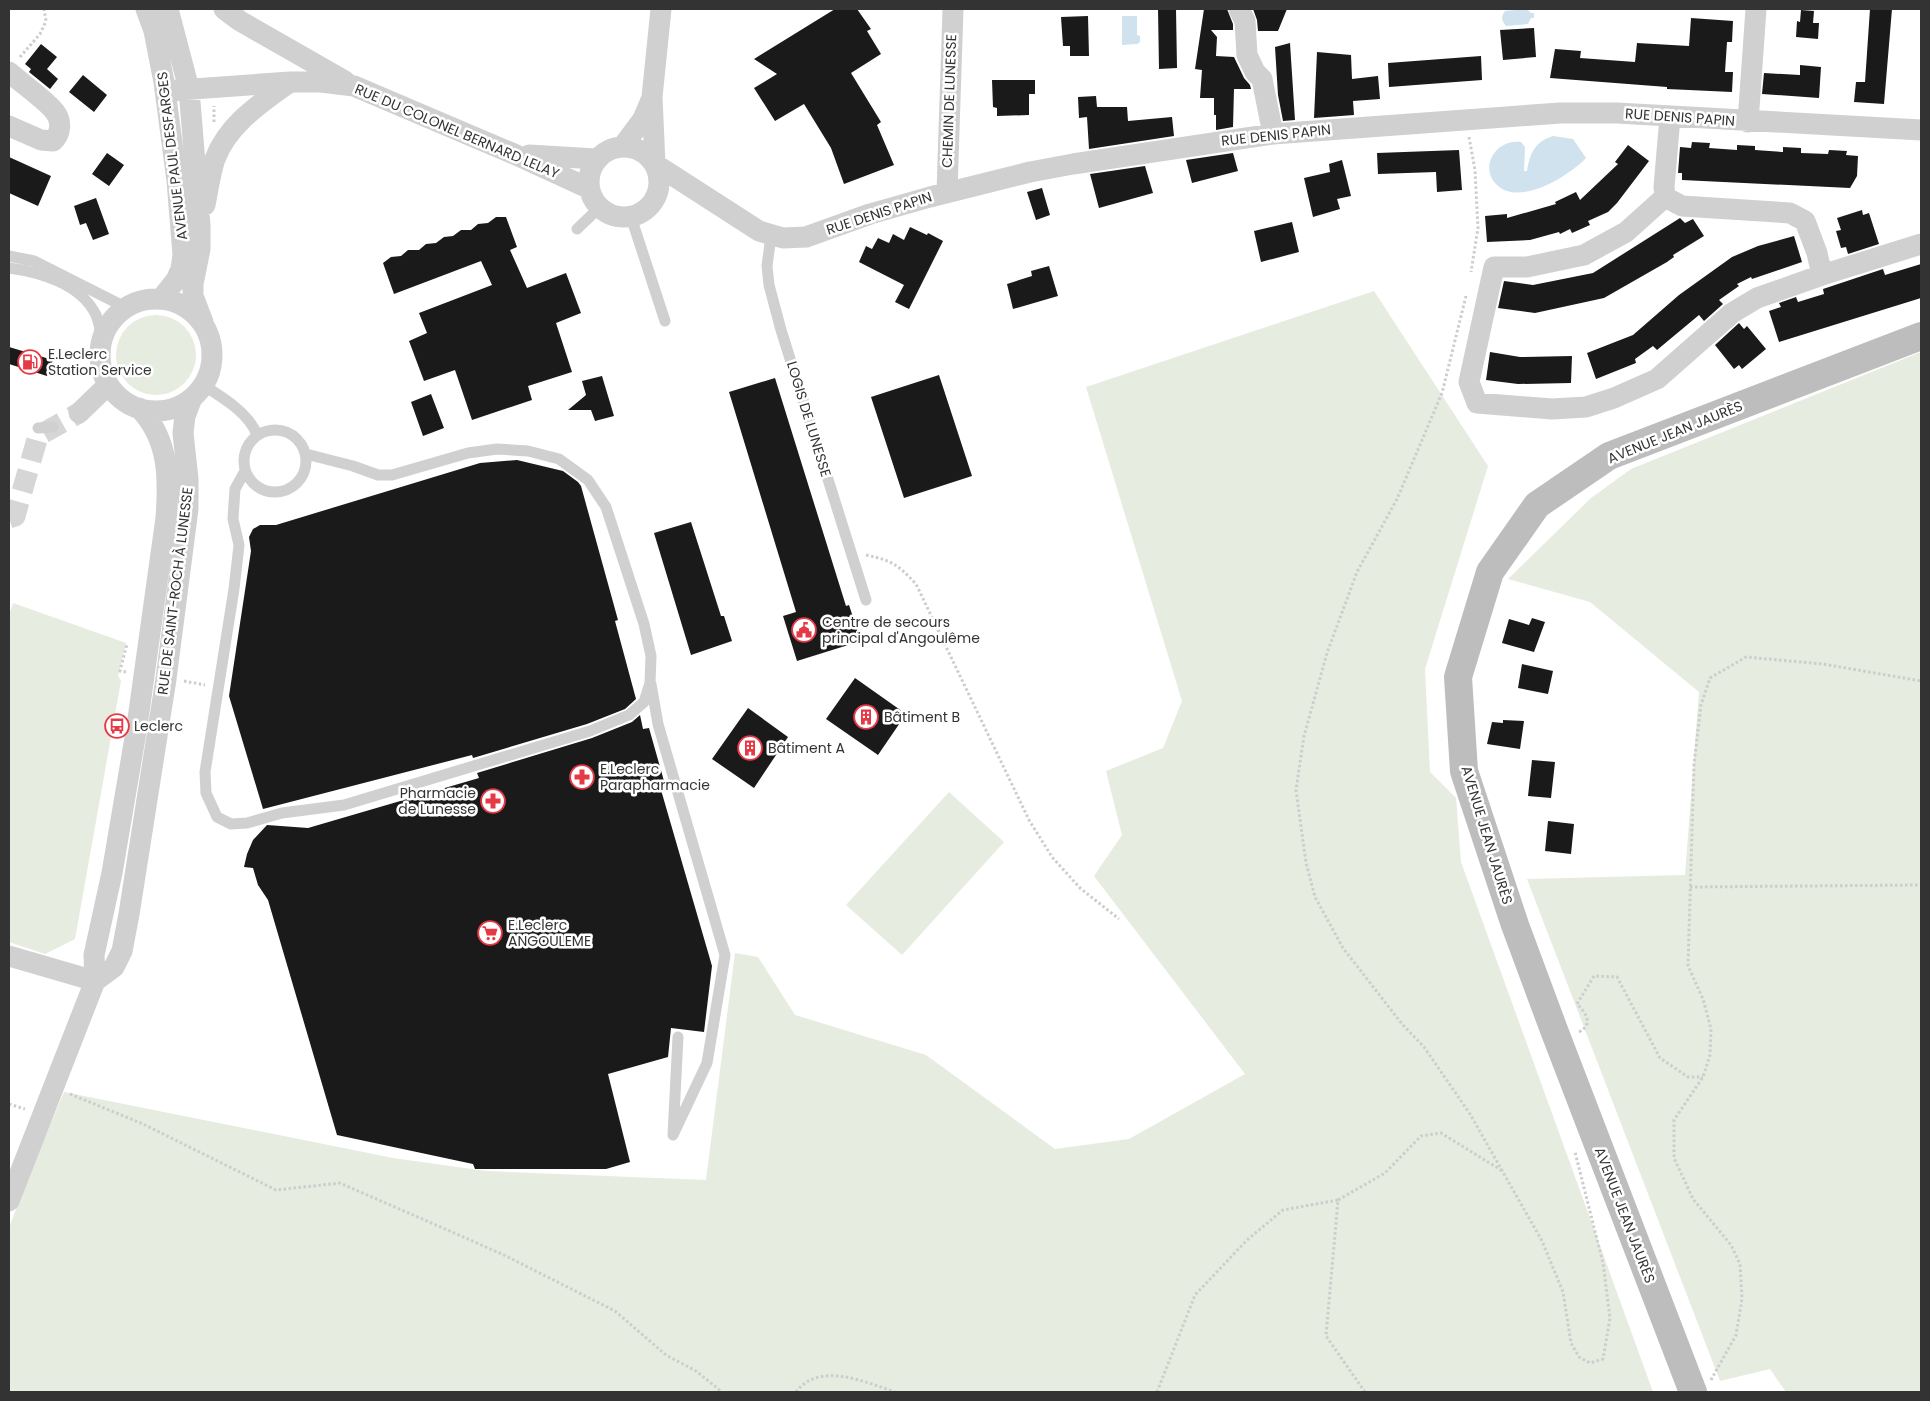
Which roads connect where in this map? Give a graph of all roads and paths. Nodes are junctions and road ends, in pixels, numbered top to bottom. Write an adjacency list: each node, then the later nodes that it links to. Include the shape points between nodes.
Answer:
1 (44, 9): 9 (path, via 46,21 40,34)
2 (146, 9): 13 (street, AVENUE PAUL DESFARGES, via 154,31)
3 (168, 9): 12 (street, AVENUE PAUL DESFARGES)
4 (224, 9): 11 (street, via 240,22)
5 (661, 9): 14 (street)
6 (953, 9): 27 (street, CHEMIN DE LUNESSE)
7 (1239, 9): 20 (street, via 1245,21 1247,55 1262,79)
8 (1756, 9): 17 (street)
9 (12, 68): 18 (street, via 55,112 60,129 59,136 53,141 41,140)
10 (290, 82): 11 (street, RUE DU COLONEL BERNARD LELAY); 12 (street, RUE DU COLONEL BERNARD LELAY); 32 (street, via 241,120 222,144 215,160)
11 (354, 86): 22 (street, RUE DU COLONEL BERNARD LELAY)
12 (189, 89): 13 (street, RUE DU COLONEL BERNARD LELAY); 32 (street, AVENUE PAUL DESFARGES)
13 (166, 91): 43 (street, AVENUE PAUL DESFARGES, via 183,255 176,280)
14 (652, 97): 21 (street, via 643,119); 24 (street)
15 (1670, 117): 16 (street, RUE DENIS PAPIN, via 1560,113); 17 (street, RUE DENIS PAPIN); 29 (street)
16 (1466, 120): 20 (street, RUE DENIS PAPIN); 41 (path, via 1475,170 1478,228)
17 (1748, 122): 19 (street, RUE DENIS PAPIN)
18 (9, 126)
19 (1921, 130)
20 (1272, 134): 27 (street, RUE DENIS PAPIN, via 1073,164)
21 (623, 146): 23 (street, via 604,152); 24 (street, via 643,152)
22 (514, 154): 23 (street); 26 (street, RUE DU COLONEL BERNARD LELAY)
23 (596, 159): 26 (street, via 588,178)
24 (655, 164): 25 (street, RUE DENIS PAPIN); 28 (street, via 659,180)
25 (692, 187): 28 (street); 34 (street, RUE DENIS PAPIN)
26 (588, 188): 30 (street)
27 (946, 192): 34 (street, RUE DENIS PAPIN, via 806,237)
28 (657, 196): 31 (street, via 642,213)
29 (1665, 197): 40 (street, via 1682,206 1790,213 1805,221); 40 (street, via 1626,232 1584,255 1527,267 1494,267 1469,382 1477,403 1552,409 1586,407 1614,398 1657,379 1732,313 1757,298)
30 (599, 208): 31 (street, via 619,218); 33 (lane)
31 (631, 217): 45 (lane)
32 (200, 225): 46 (street, AVENUE PAUL DESFARGES, via 193,296)
33 (577, 229)
34 (771, 236): 58 (lane, LOGIS DE LUNESSE, via 767,266 769,285)
35 (1921, 244): 40 (street)
36 (9, 256): 44 (lane, via 34,261)
37 (9, 268): 38 (lane)
38 (23, 270): 39 (lane); 48 (lane, via 72,288 96,316)
39 (9, 275)
40 (1822, 275)
41 (1470, 279)
42 (1468, 288): 72 (path, via 1442,393 1397,499 1357,572 1327,653 1304,736 1296,790 1306,863 1315,897 1343,948 1424,1047 1470,1114)
43 (161, 299): 44 (street, via 143,300); 46 (street, via 186,308)
44 (125, 308): 48 (street, via 111,320)
45 (665, 321)
46 (205, 327): 50 (street, via 211,344 212,362 207,379)
47 (1921, 336): 68 (main road, AVENUE JEAN JAURÈS, via 1609,456 1537,505 1490,572 1458,677 1464,771)
48 (102, 338): 49 (street, via 99,357)
49 (108, 384): 51 (street, via 128,404); 52 (street)
50 (197, 391): 51 (street, via 182,405 166,410); 55 (lane, via 224,398 248,419); 66 (street, RUE DE SAINT-ROCH À LUNESSE, via 185,416 188,509 166,679 129,914 122,951 114,967)
51 (139, 408): 66 (street, RUE DE SAINT-ROCH À LUNESSE, via 160,440 168,490 166,518 137,726 112,873 94,955)
52 (79, 413)
53 (53, 427): 54 (lane)
54 (38, 428)
55 (257, 435): 56 (lane, via 272,430 286,432 302,444); 57 (lane, via 245,451)
56 (306, 454): 57 (lane, via 304,475 298,484 284,491 268,492 258,488); 61 (lane, via 378,476 468,453 497,449 528,451 559,459 588,480 606,507 644,624 651,656)
57 (245, 471): 61 (lane, via 235,489 233,519 238,545 234,588 205,772 206,793 217,817 231,824 247,823 282,813 344,805 590,731 629,715 644,702)
58 (851, 552): 59 (lane, LOGIS DE LUNESSE); 64 (path, via 898,565 916,584 1029,820 1052,857 1080,888)
59 (866, 600)
60 (1921, 681): 63 (path, via 1823,664 1746,657 1710,678 1701,704 1694,764)
61 (650, 683): 67 (lane, via 658,724 725,955 707,1063 673,1135)
62 (1921, 885): 63 (path)
63 (1690, 887): 69 (path, via 1688,966 1703,999 1711,1029 1710,1055)
64 (1119, 919)
65 (9, 956): 66 (street)
66 (95, 981): 70 (street, RUE DE SAINT-ROCH À LUNESSE)
67 (678, 1037)
68 (1559, 1044): 69 (path, via 1583,1030 1588,1021 1586,1013 1577,1004 1594,976 1617,977 1660,1058 1688,1076); 75 (main road, AVENUE JEAN JAURÈS)
69 (1703, 1076): 75 (path, via 1674,1120 1674,1158 1693,1199 1731,1245 1740,1264 1742,1299 1736,1335)
70 (54, 1087): 74 (street, RUE DE SAINT-ROCH À LUNESSE); 76 (path, via 143,1124 276,1190 340,1183 502,1254 616,1311 666,1356 696,1371)
71 (1572, 1144): 72 (path, via 1603,1263 1610,1318 1603,1359 1590,1363 1579,1357 1571,1343 1563,1292 1542,1241)
72 (1504, 1173): 73 (path, via 1441,1133 1421,1136 1385,1173)
73 (1338, 1200): 79 (path, via 1283,1210 1247,1240 1195,1295); 80 (path, via 1326,1336)
74 (9, 1201)
75 (1701, 1388)
76 (722, 1392)
77 (796, 1392): 78 (path, via 812,1378 828,1376 856,1379)
78 (894, 1392)
79 (1158, 1392)
80 (1365, 1392)

